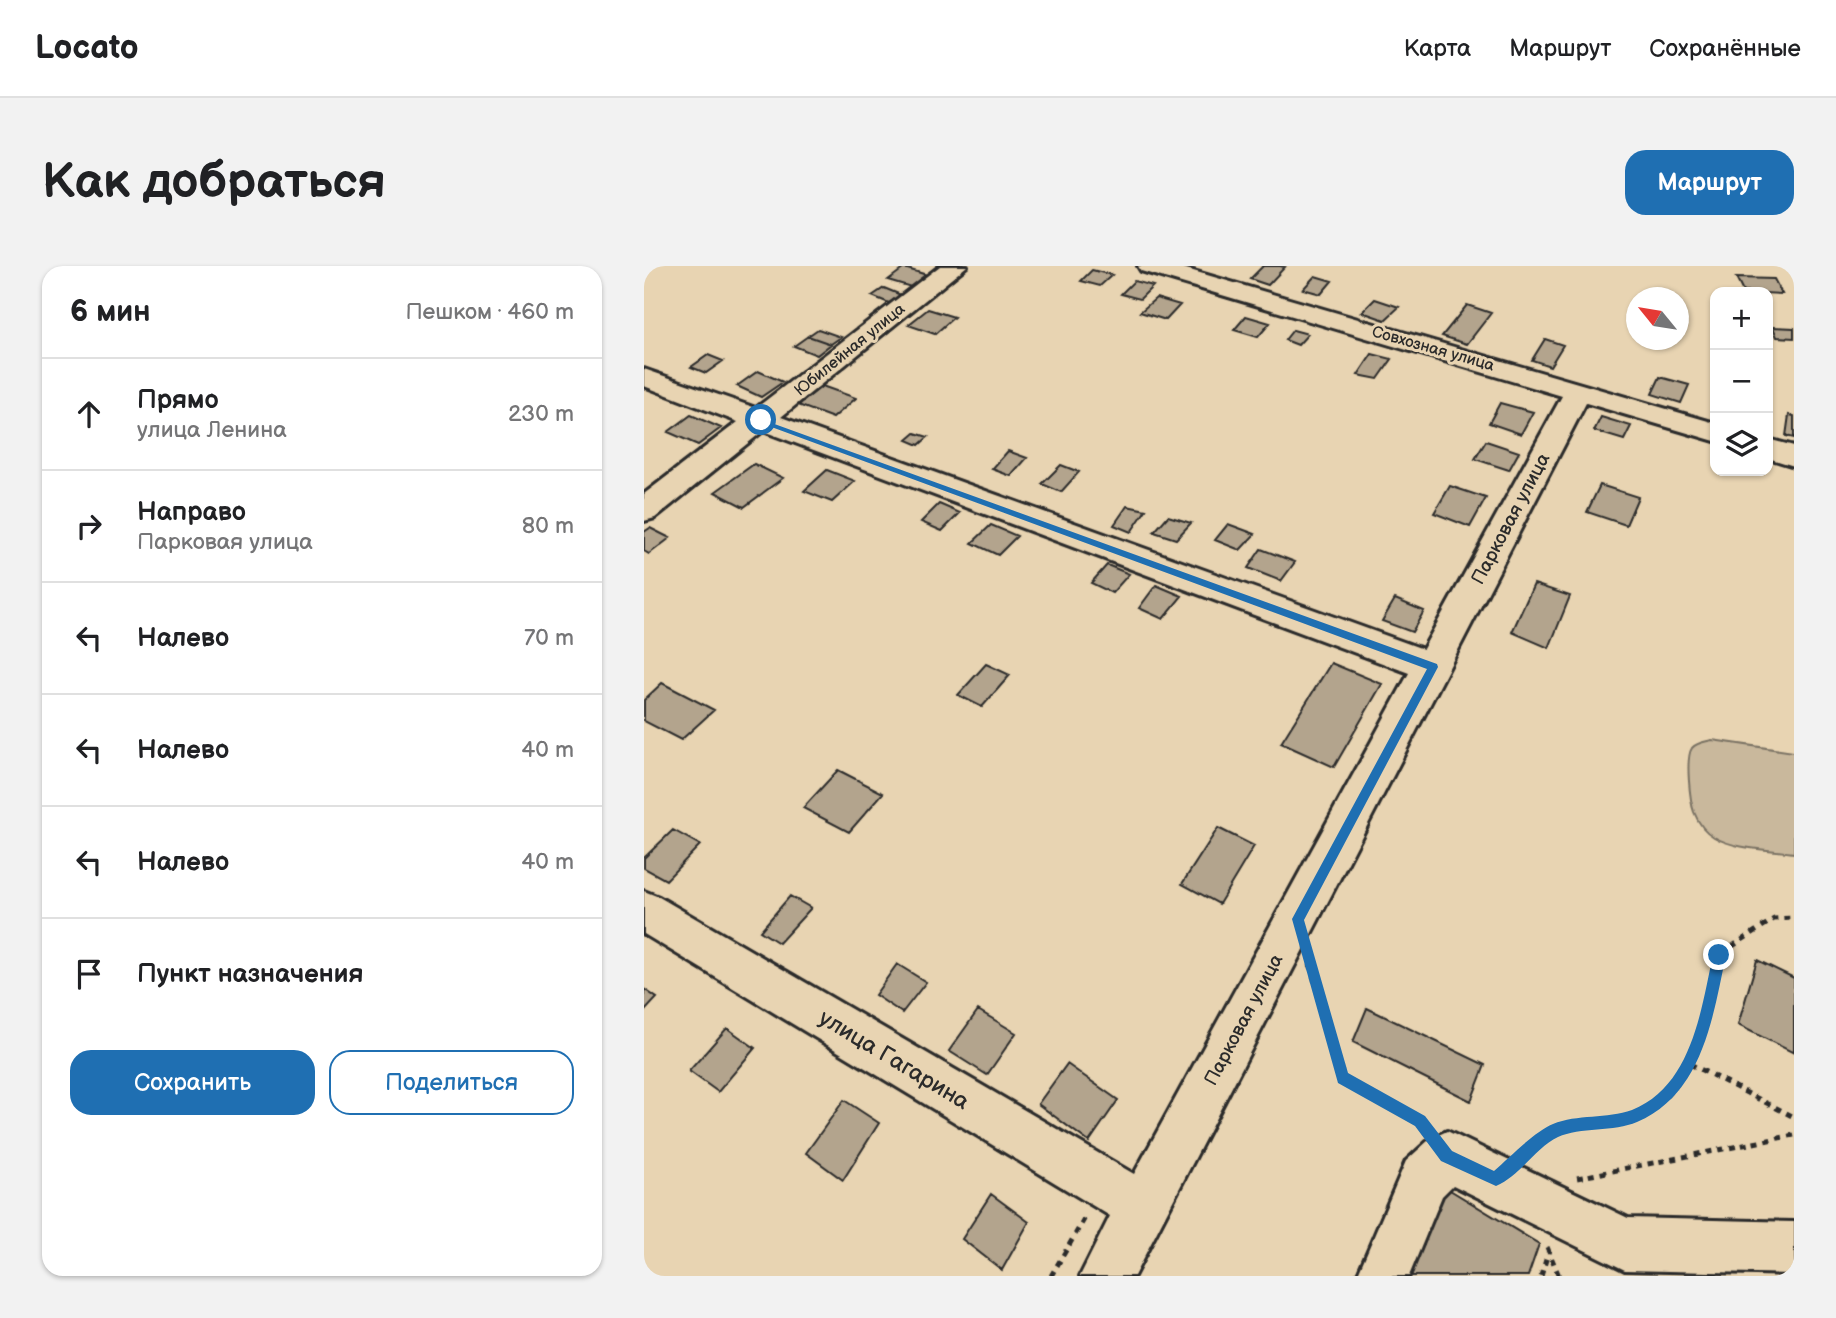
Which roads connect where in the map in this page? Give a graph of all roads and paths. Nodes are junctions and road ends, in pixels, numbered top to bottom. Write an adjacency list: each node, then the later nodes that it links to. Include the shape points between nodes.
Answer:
1 (955, 266): 5 (street, Юбилейная улица)
2 (1150, 266): 4 (street, Совхозная улица)
3 (644, 377): 5 (street)
4 (1578, 392): 6 (street, Совхозная улица); 10 (street, Парковая улица)
5 (761, 420): 9 (street, Юбилейная улица); 10 (street)
6 (1710, 431)
7 (1773, 450): 8 (street)
8 (1794, 456)
9 (644, 510)
10 (1433, 667): 13 (street, Парковая улица)
11 (644, 911): 19 (street, улица Гагарина)
12 (1794, 918): 14 (path, via 1774,919 1719,955)
13 (1298, 919): 17 (path, via 1343,1078 1420,1121); 20 (street, Парковая улица)
14 (1690, 1064): 15 (path); 18 (path, via 1664,1096 1634,1116 1555,1130)
15 (1794, 1117)
16 (1794, 1135): 18 (path)
17 (1447, 1156): 18 (street); 25 (street, via 1424,1179)
18 (1506, 1184): 21 (street, via 1625,1244)
19 (1104, 1185): 20 (street, улица Гагарина); 23 (path)
20 (1144, 1208): 24 (street, Парковая улица)
21 (1794, 1248)
22 (1549, 1249): 26 (path)
23 (1051, 1276)
24 (1106, 1276)
25 (1383, 1276)
26 (1541, 1276)

